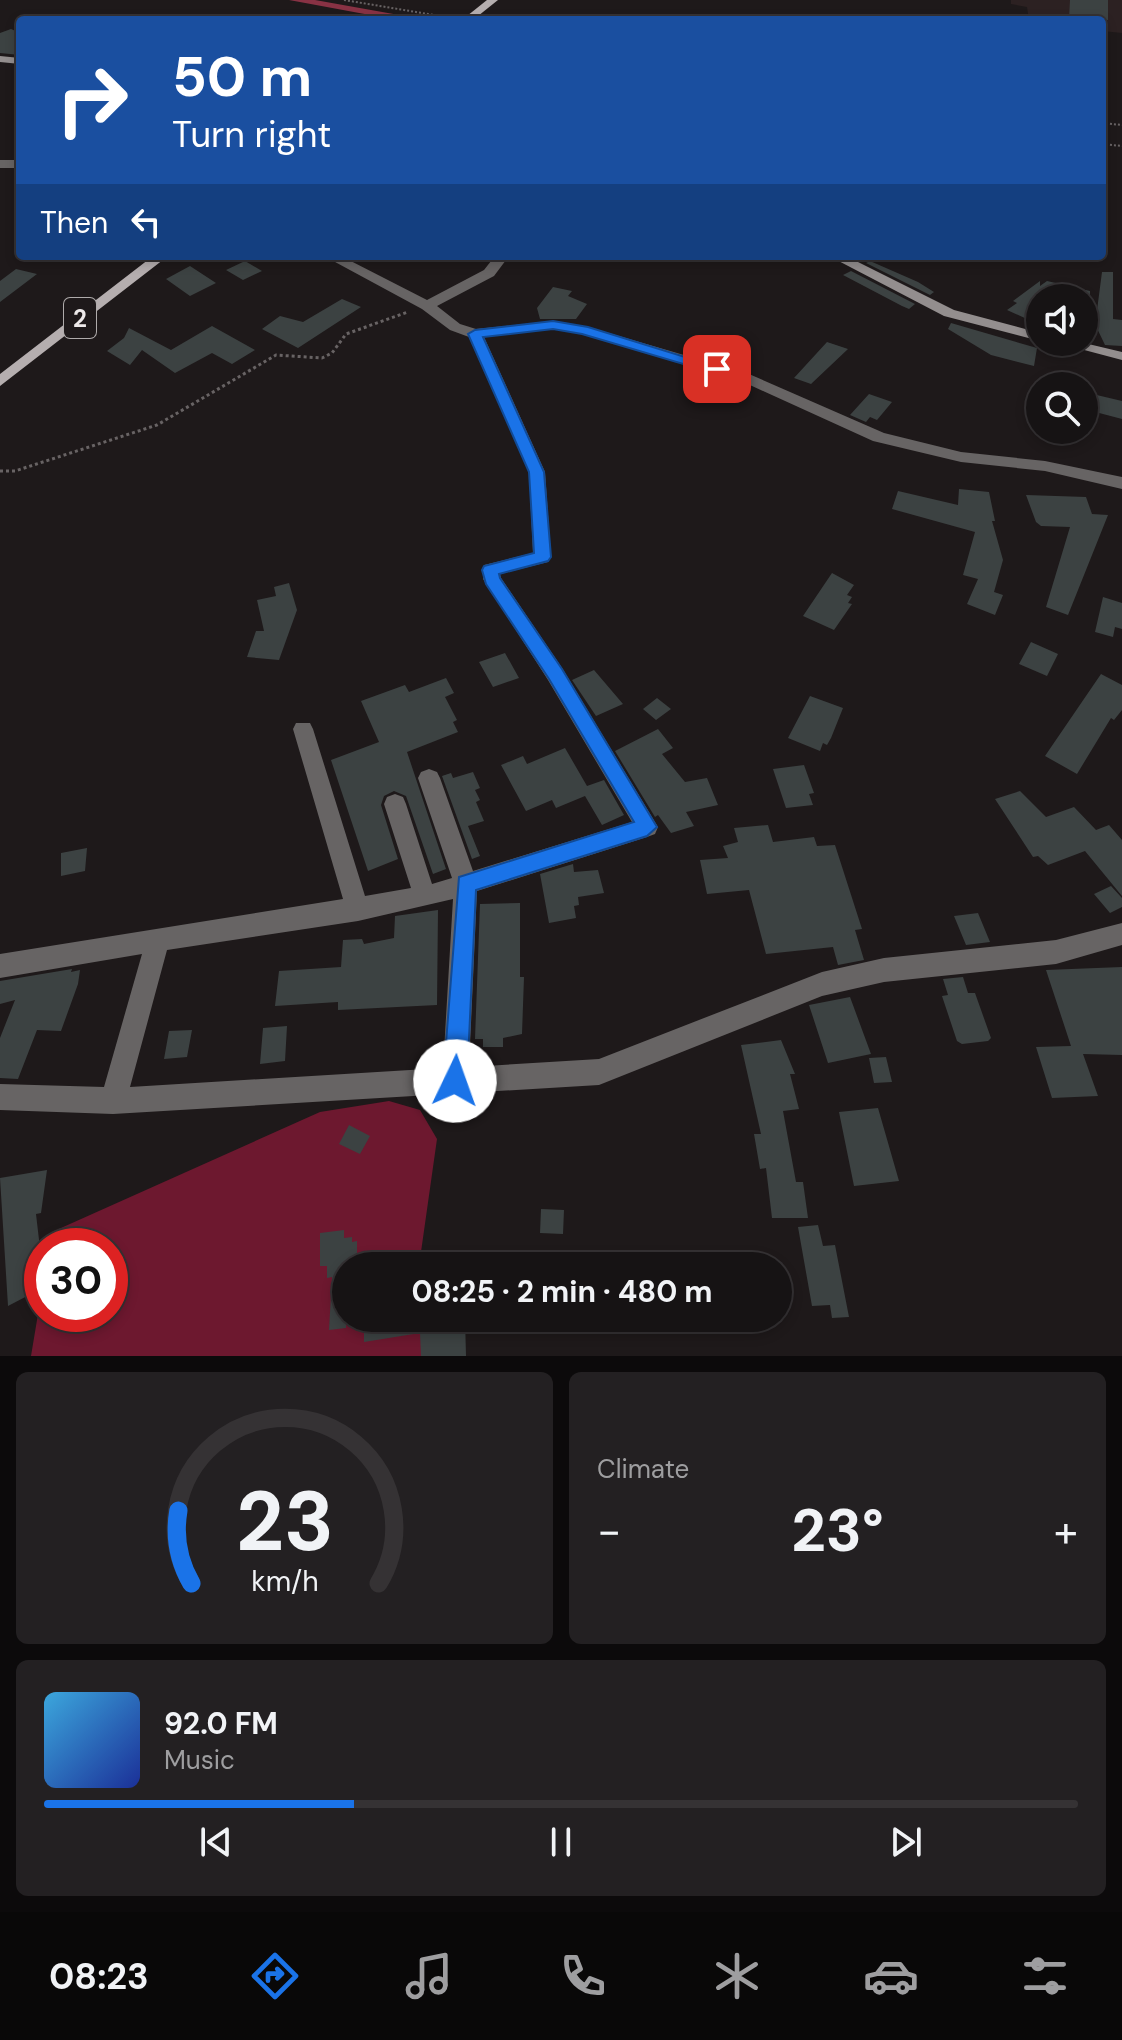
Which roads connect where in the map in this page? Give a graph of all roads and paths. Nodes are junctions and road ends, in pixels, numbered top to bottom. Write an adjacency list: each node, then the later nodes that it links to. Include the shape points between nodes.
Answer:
1 (344, 0): 3 (path)
2 (493, 0): 4 (main road)
3 (439, 16)
4 (472, 16)
5 (156, 260): 14 (main road, 2)
6 (339, 260): 9 (street)
7 (499, 260): 9 (street, via 489,273)
8 (844, 260): 10 (street, via 949,313)
9 (427, 306): 11 (street, via 455,327); 15 (path, via 346,334 322,358 276,355 157,425 15,471)
10 (1026, 333)
11 (475, 334): 16 (street, via 553,325 583,330 744,377 879,437 961,457 1045,466); 20 (street, via 537,472 539,500 542,557 490,570 492,579 647,827)
12 (1098, 350): 13 (street)
13 (1122, 356)
14 (0, 381)
15 (0, 471)
16 (1122, 483)
17 (303, 729): 22 (street)
18 (429, 778): 20 (street)
19 (395, 804): 21 (street)
20 (466, 884): 21 (street); 26 (street)
21 (425, 897): 22 (street)
22 (358, 910): 24 (street)
23 (1122, 934): 26 (street, via 1056,952 884,970 822,984 599,1072)
24 (158, 940): 25 (street); 28 (street)
25 (0, 966)
26 (455, 1081): 28 (street)
27 (0, 1097): 28 (street)
28 (113, 1101)

